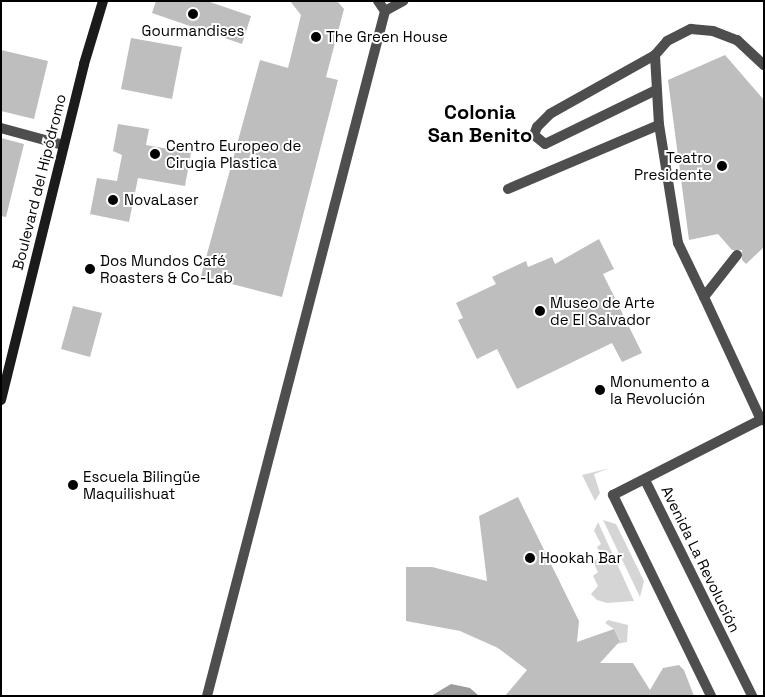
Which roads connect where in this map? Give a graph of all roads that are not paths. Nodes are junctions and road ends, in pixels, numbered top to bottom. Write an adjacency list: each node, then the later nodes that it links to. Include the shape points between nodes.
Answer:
1 (104, 1): 10 (street, Boulevard del Hipódromo)
2 (378, 1): 4 (street)
3 (403, 1): 4 (street)
4 (385, 11): 17 (street)
5 (655, 55): 6 (street, via 667,40 690,29 713,31 737,40); 7 (street); 7 (street, via 550,114 534,135 544,144)
6 (764, 66)
7 (656, 90): 8 (street)
8 (659, 125): 11 (street); 13 (street, via 678,243)
9 (1, 128): 10 (street)
10 (63, 145): 14 (street, Boulevard del Hipódromo)
11 (508, 188)
12 (737, 255): 13 (street)
13 (704, 297): 15 (street)
14 (1, 400)
15 (762, 419): 16 (street)
16 (645, 480): 18 (street, Avenida La Revolución, via 613,495); 19 (street, Avenida La Revolución)
17 (207, 696)
18 (711, 696)
19 (752, 696)

